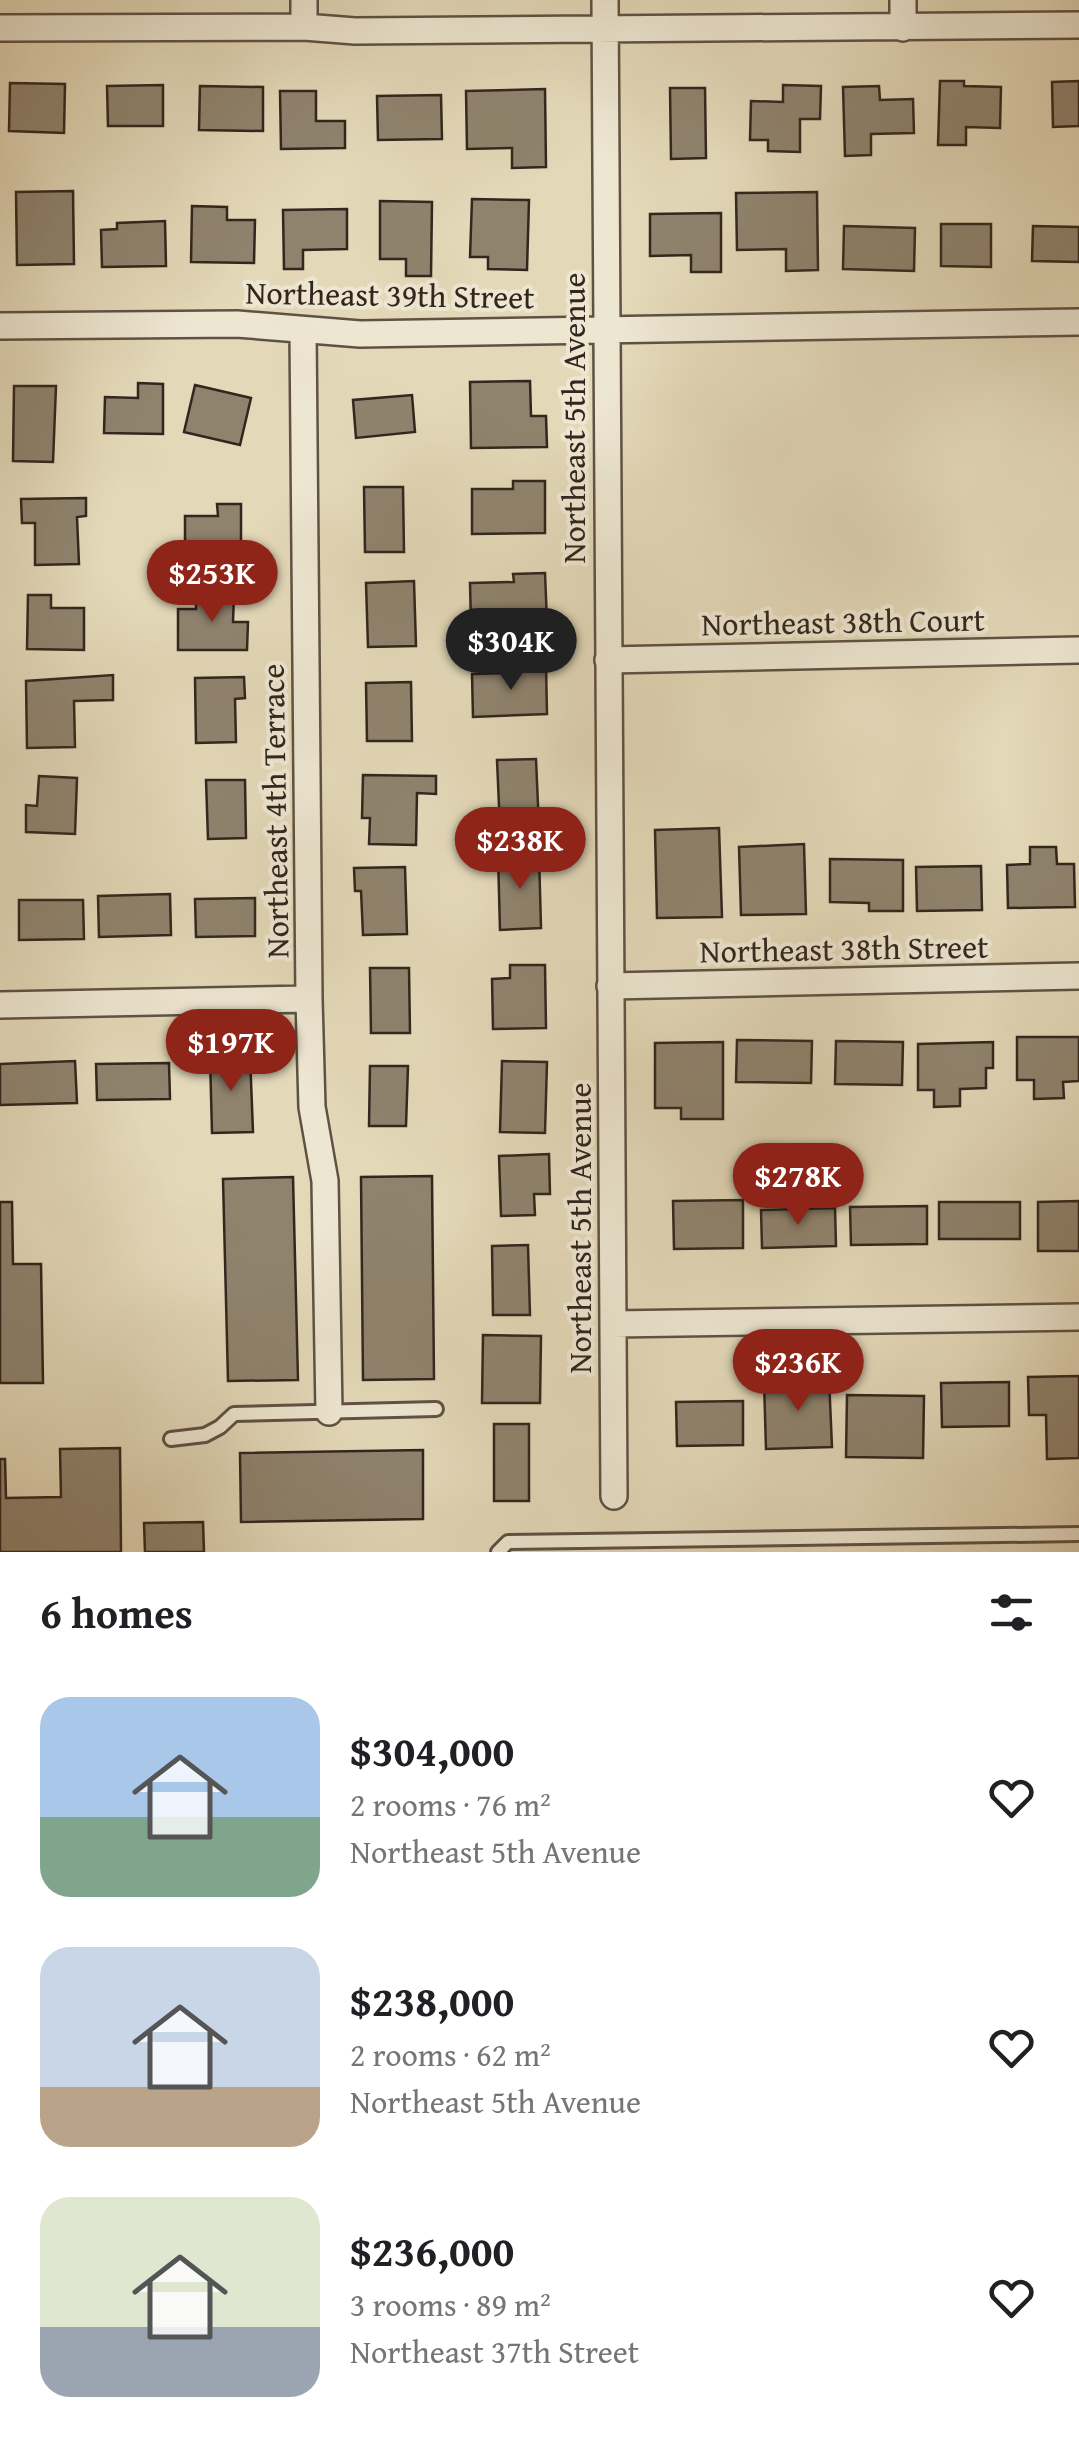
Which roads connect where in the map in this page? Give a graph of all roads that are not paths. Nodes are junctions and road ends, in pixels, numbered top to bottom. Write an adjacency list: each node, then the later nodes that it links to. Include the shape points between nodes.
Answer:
1 (304, 0): 4 (street)
2 (604, 0): 8 (street, Northeast 5th Avenue)
3 (903, 0): 7 (street)
4 (304, 26): 6 (street); 8 (street)
5 (1079, 26): 7 (street)
6 (0, 28)
7 (903, 28): 8 (street)
8 (604, 30): 12 (street, Northeast 5th Avenue)
9 (1079, 322): 12 (street, Northeast 39th Street)
10 (0, 326): 11 (street, Northeast 39th Street, via 237,324)
11 (303, 330): 12 (street, Northeast 39th Street); 17 (street, Northeast 4th Terrace)
12 (606, 330): 14 (street, Northeast 5th Avenue)
13 (1079, 650): 14 (street, Northeast 38th Court)
14 (608, 660): 16 (street, Northeast 5th Avenue)
15 (1079, 976): 16 (street, Northeast 38th Street)
16 (610, 986): 20 (street, Northeast 5th Avenue)
17 (309, 999): 18 (street); 22 (street, Northeast 4th Terrace, via 312,1106 325,1180)
18 (0, 1005)
19 (1079, 1317): 20 (street)
20 (613, 1324): 24 (street, Northeast 5th Avenue)
21 (436, 1409): 22 (lane)
22 (329, 1412): 23 (lane, via 234,1414 205,1435)
23 (171, 1439)
24 (614, 1496)
25 (1079, 1534): 26 (lane)
26 (825, 1545): 27 (lane, via 508,1542)
27 (498, 1552)

